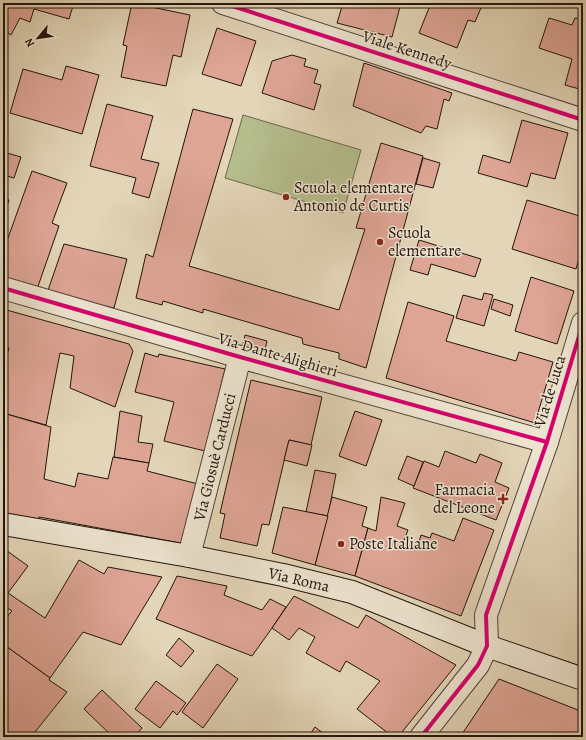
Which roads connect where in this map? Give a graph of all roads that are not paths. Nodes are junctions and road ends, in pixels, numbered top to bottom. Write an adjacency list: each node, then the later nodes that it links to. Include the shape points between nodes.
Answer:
1 (223, 3): 2 (street, Viale Kennedy)
2 (583, 120)
3 (3, 288): 5 (street, Via Dante Alighieri)
4 (583, 323): 6 (street, Via de Luca)
5 (240, 357): 6 (street, Via Dante Alighieri); 8 (street, Via Giosuè Carducci)
6 (547, 442): 9 (street, Via de Luca, via 486,615)
7 (3, 524): 8 (street, Via Roma)
8 (189, 556): 9 (street, Via Roma, via 352,592)
9 (487, 646): 10 (street, Via Roma); 11 (street, via 478,664)
10 (583, 679)
11 (421, 737)

